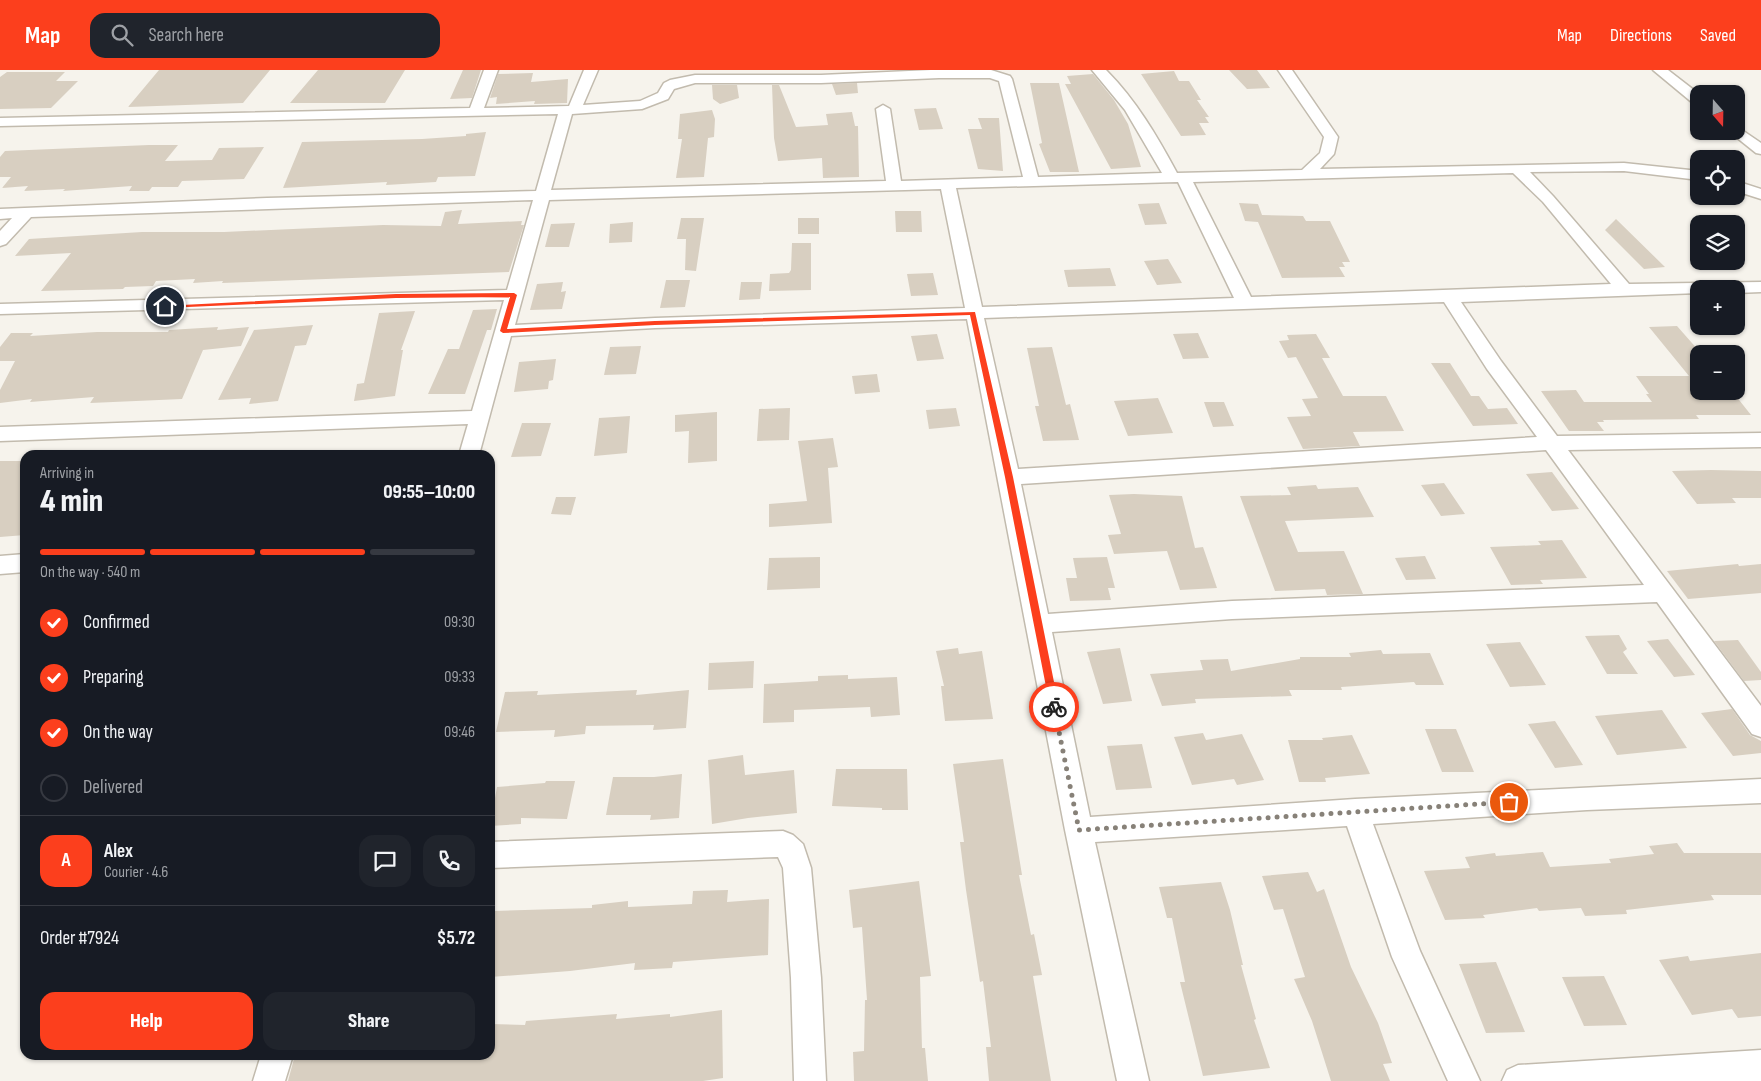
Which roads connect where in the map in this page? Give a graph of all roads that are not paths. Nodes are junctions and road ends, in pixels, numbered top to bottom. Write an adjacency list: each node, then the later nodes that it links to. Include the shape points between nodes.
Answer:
1 (491, 70): 12 (street)
2 (590, 70): 11 (street)
3 (1099, 70): 19 (street, via 1135,110)
4 (1285, 70): 17 (street, via 1331,137 1327,154)
5 (1660, 70): 9 (street)
6 (938, 72): 7 (street); 20 (street, via 991,74 1005,79)
7 (820, 74): 8 (street, via 706,78)
8 (684, 75): 11 (street, via 669,86 663,96 642,105)
9 (1690, 94)
10 (883, 109): 22 (street)
11 (570, 110): 12 (street); 25 (street)
12 (475, 113): 13 (street)
13 (0, 122)
14 (1745, 137): 15 (street)
15 (1761, 150)
16 (1516, 168): 17 (street); 18 (street, via 1624,167); 30 (street, via 1548,199)
17 (1306, 174): 19 (street)
18 (1690, 175)
19 (1178, 178): 20 (street); 33 (street)
20 (1032, 182): 21 (street)
21 (948, 186): 22 (street); 35 (street)
22 (894, 187): 25 (street)
23 (1745, 189): 24 (street)
24 (1761, 194)
25 (542, 197): 26 (street, via 267,203); 31 (street)
26 (26, 213): 27 (street); 28 (street)
27 (0, 214)
28 (0, 241)
29 (1761, 287): 30 (street)
30 (1624, 289): 32 (street)
31 (514, 295): 34 (street); 36 (street)
32 (1449, 297): 33 (street); 40 (street)
33 (1245, 303): 35 (street)
34 (0, 309)
35 (973, 313): 36 (street); 42 (street)
36 (503, 331): 37 (street)
37 (480, 417): 38 (street); 41 (street)
38 (0, 434)
39 (1761, 440): 40 (street)
40 (1552, 443): 42 (street); 45 (street)
41 (470, 450)
42 (1009, 477): 46 (street)
43 (20, 564): 44 (street)
44 (0, 565)
45 (1664, 593): 46 (street, via 1232,610); 47 (street)
46 (1037, 624): 50 (street)
47 (1760, 722)
48 (1761, 790): 49 (street)
49 (1355, 811): 50 (street); 57 (street, via 1407,957)
50 (1079, 830): 56 (street)
51 (495, 855): 55 (street, via 783,844 793,854 797,868)
52 (275, 1060): 54 (street)
53 (1761, 1066): 58 (street)
54 (269, 1081)
55 (810, 1081)
56 (1134, 1081)
57 (1464, 1081)
58 (1518, 1081)

